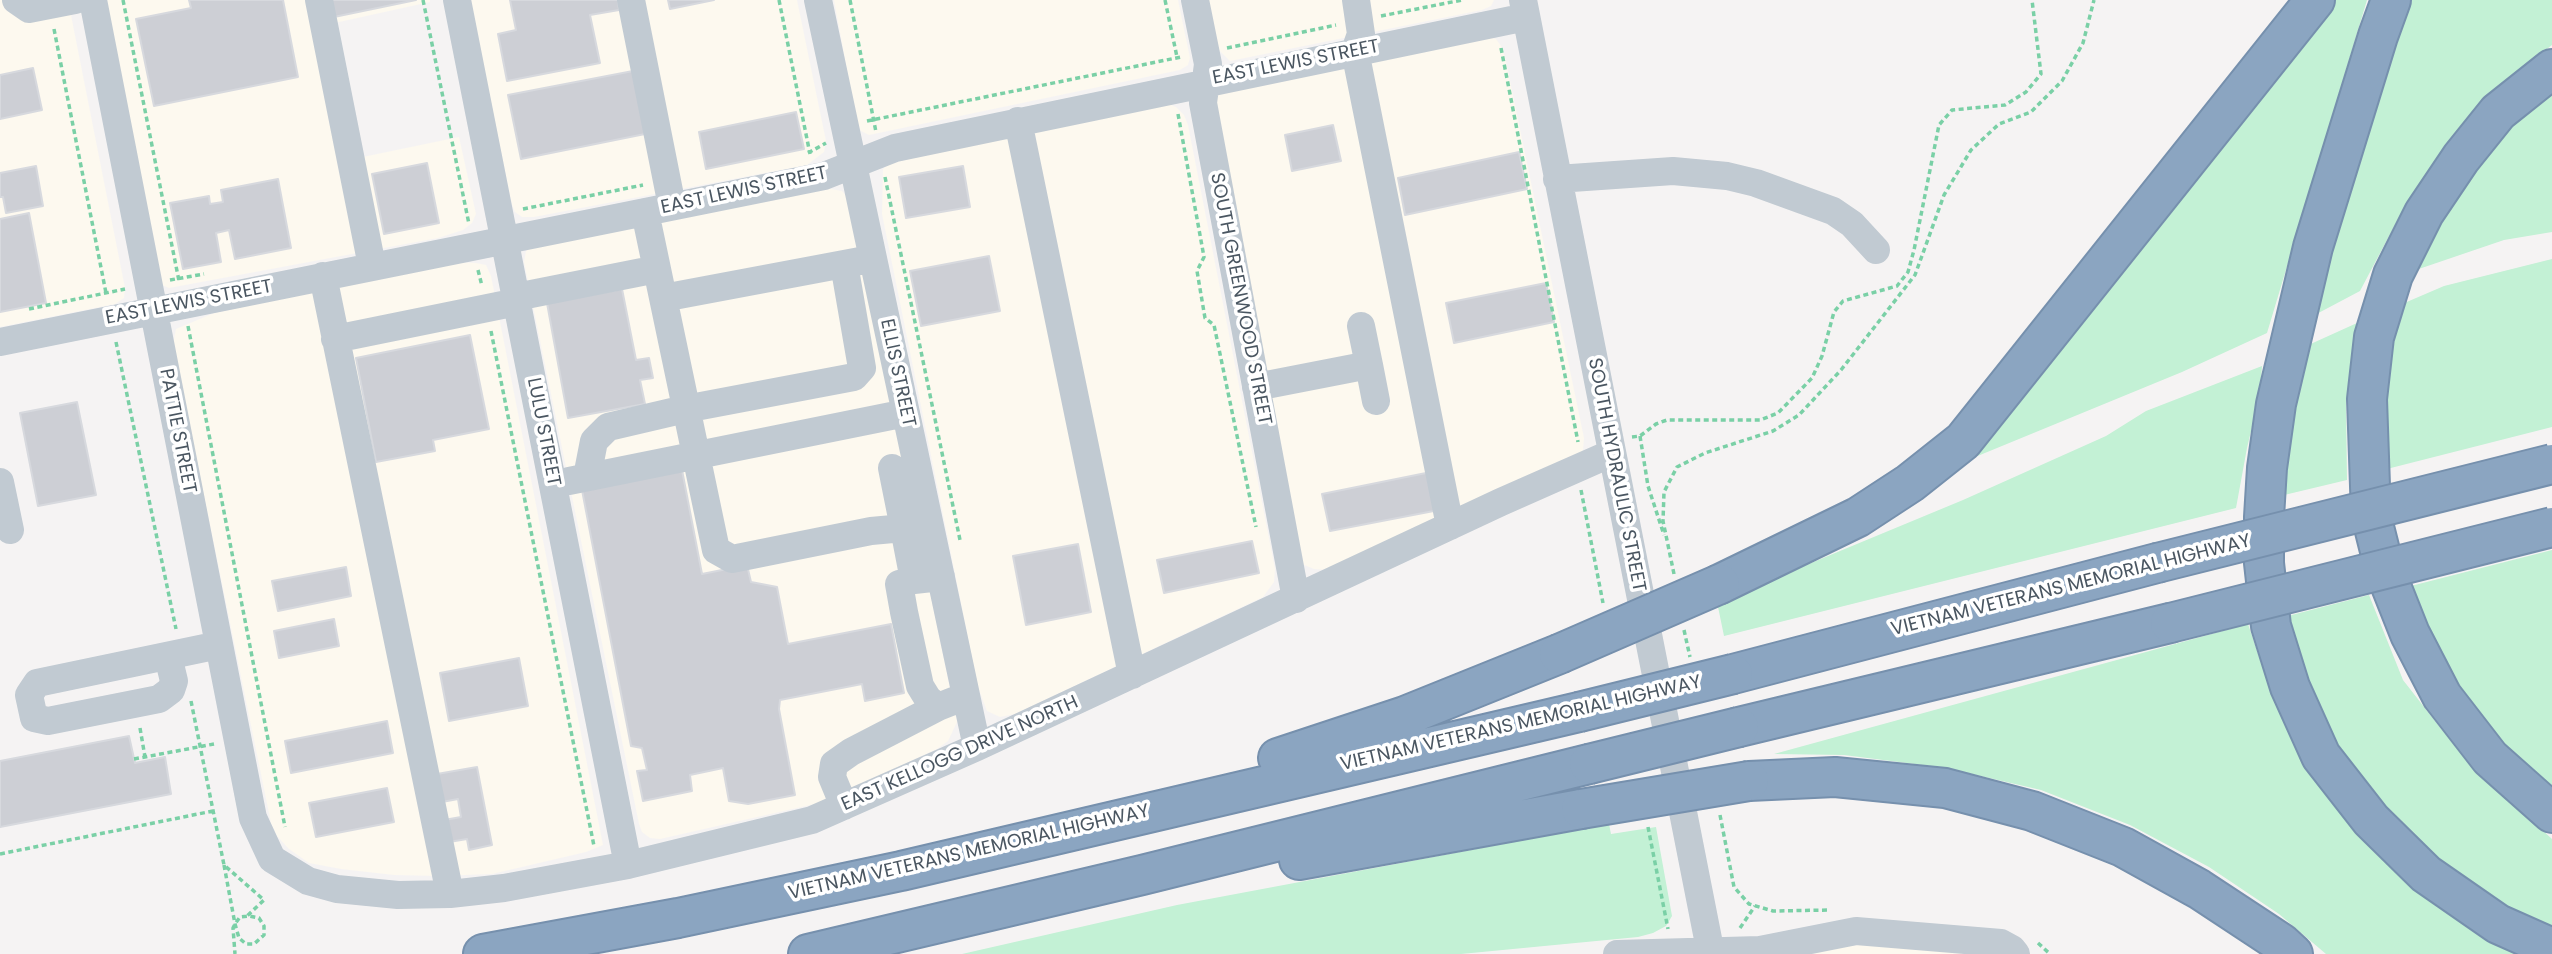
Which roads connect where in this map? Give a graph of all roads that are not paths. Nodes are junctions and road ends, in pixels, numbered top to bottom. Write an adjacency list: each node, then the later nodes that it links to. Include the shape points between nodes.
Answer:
1 (93, 0): 27 (street, PATTIE STREET)
2 (319, 0): 24 (street)
3 (457, 0): 20 (street, LULU STREET)
4 (631, 0): 19 (street)
5 (818, 0): 17 (street, ELLIS STREET)
6 (1195, 0): 15 (street, SOUTH GREENWOOD STREET, via 1208,64)
7 (2315, 0): 61 (highway, bridge, via 1963,442 1858,517 1720,584 1405,716)
8 (2391, 0): 64 (highway, via 2313,247 2276,404 2264,517 2271,626 2290,687 2321,756 2371,820 2426,874 2498,925)
9 (42, 3): 12 (street)
10 (1524, 8): 13 (street, EAST LEWIS STREET, via 1496,23); 18 (street, SOUTH HYDRAULIC STREET)
11 (1358, 10): 13 (street, via 1361,34)
12 (0, 15)
13 (1355, 51): 15 (street, EAST LEWIS STREET); 45 (street)
14 (2552, 69): 58 (highway, via 2498,112 2424,213 2393,275 2374,337 2367,399 2371,515 2385,571 2410,634 2442,696 2490,758)
15 (1206, 81): 16 (street, EAST LEWIS STREET); 34 (street, SOUTH GREENWOOD STREET, via 1203,103)
16 (1018, 121): 17 (street, EAST LEWIS STREET, via 895,148); 53 (street)
17 (853, 164): 19 (street, EAST LEWIS STREET, via 824,176); 22 (street, ELLIS STREET)
18 (1557, 179): 21 (street, via 1674,172 1727,176 1833,211); 38 (street, SOUTH HYDRAULIC STREET)
19 (661, 200): 20 (street, EAST LEWIS STREET); 25 (street)
20 (503, 227): 24 (street, EAST LEWIS STREET); 29 (street, LULU STREET)
21 (1876, 250)
22 (873, 258): 23 (street); 37 (street, ELLIS STREET)
23 (844, 264): 28 (street); 36 (street, via 862,368 854,377)
24 (372, 266): 26 (street, EAST LEWIS STREET)
25 (657, 269): 28 (street); 29 (street)
26 (323, 276): 27 (street, EAST LEWIS STREET); 31 (street)
27 (151, 297): 32 (street, EAST LEWIS STREET); 51 (street, PATTIE STREET)
28 (663, 298): 36 (street)
29 (517, 299): 31 (street); 44 (street, LULU STREET)
30 (1361, 326): 33 (street)
31 (335, 340): 62 (street)
32 (0, 342)
33 (1369, 365): 34 (street); 35 (street)
34 (1256, 387): 50 (street, SOUTH GREENWOOD STREET)
35 (1376, 401)
36 (685, 409): 39 (street); 42 (street, via 608,427 594,441)
37 (906, 413): 39 (street); 49 (street, ELLIS STREET)
38 (1610, 446): 45 (street, EAST KELLOGG DRIVE NORTH, via 1578,456); 65 (street, SOUTH HYDRAULIC STREET)
39 (695, 455): 42 (street); 47 (street, via 716,550 732,559)
40 (2552, 464): 61 (highway, VIETNAM VETERANS MEMORIAL HIGHWAY, bridge, via 1579,712)
41 (892, 468): 47 (street)
42 (587, 477): 44 (street)
43 (0, 482): 48 (street)
44 (553, 484): 59 (street, LULU STREET)
45 (1450, 526): 50 (street, EAST KELLOGG DRIVE NORTH)
46 (2552, 527): 63 (highway, bridge)
47 (904, 528): 49 (street)
48 (10, 530)
49 (928, 579): 54 (street, ELLIS STREET); 55 (street, via 899,584 920,687)
50 (1296, 599): 53 (street, EAST KELLOGG DRIVE NORTH)
51 (219, 645): 52 (street); 60 (street, PATTIE STREET, via 253,818)
52 (174, 655)
53 (1132, 675): 56 (street, EAST KELLOGG DRIVE NORTH)
54 (967, 696): 55 (street); 56 (street, ELLIS STREET)
55 (938, 707): 57 (street, via 834,764 832,777)
56 (977, 747): 57 (street, EAST KELLOGG DRIVE NORTH)
57 (844, 806): 59 (street, EAST KELLOGG DRIVE NORTH, via 812,820)
58 (2552, 813)
59 (626, 853): 62 (street, EAST KELLOGG DRIVE NORTH, via 504,888)
60 (272, 859): 62 (street, EAST KELLOGG DRIVE NORTH, via 308,881 337,889)
61 (901, 871): 66 (highway, VIETNAM VETERANS MEMORIAL HIGHWAY)
62 (450, 894)
63 (884, 937): 67 (highway); 70 (highway, bridge, via 1581,809 1749,781 1835,777 1945,788 2032,811 2123,847 2189,883)
64 (2552, 948)
65 (1711, 952): 68 (street); 69 (street, via 1760,950 1856,930 2001,943)
66 (483, 954)
67 (808, 954)
68 (1617, 954)
69 (2016, 954)
70 (2293, 954)

